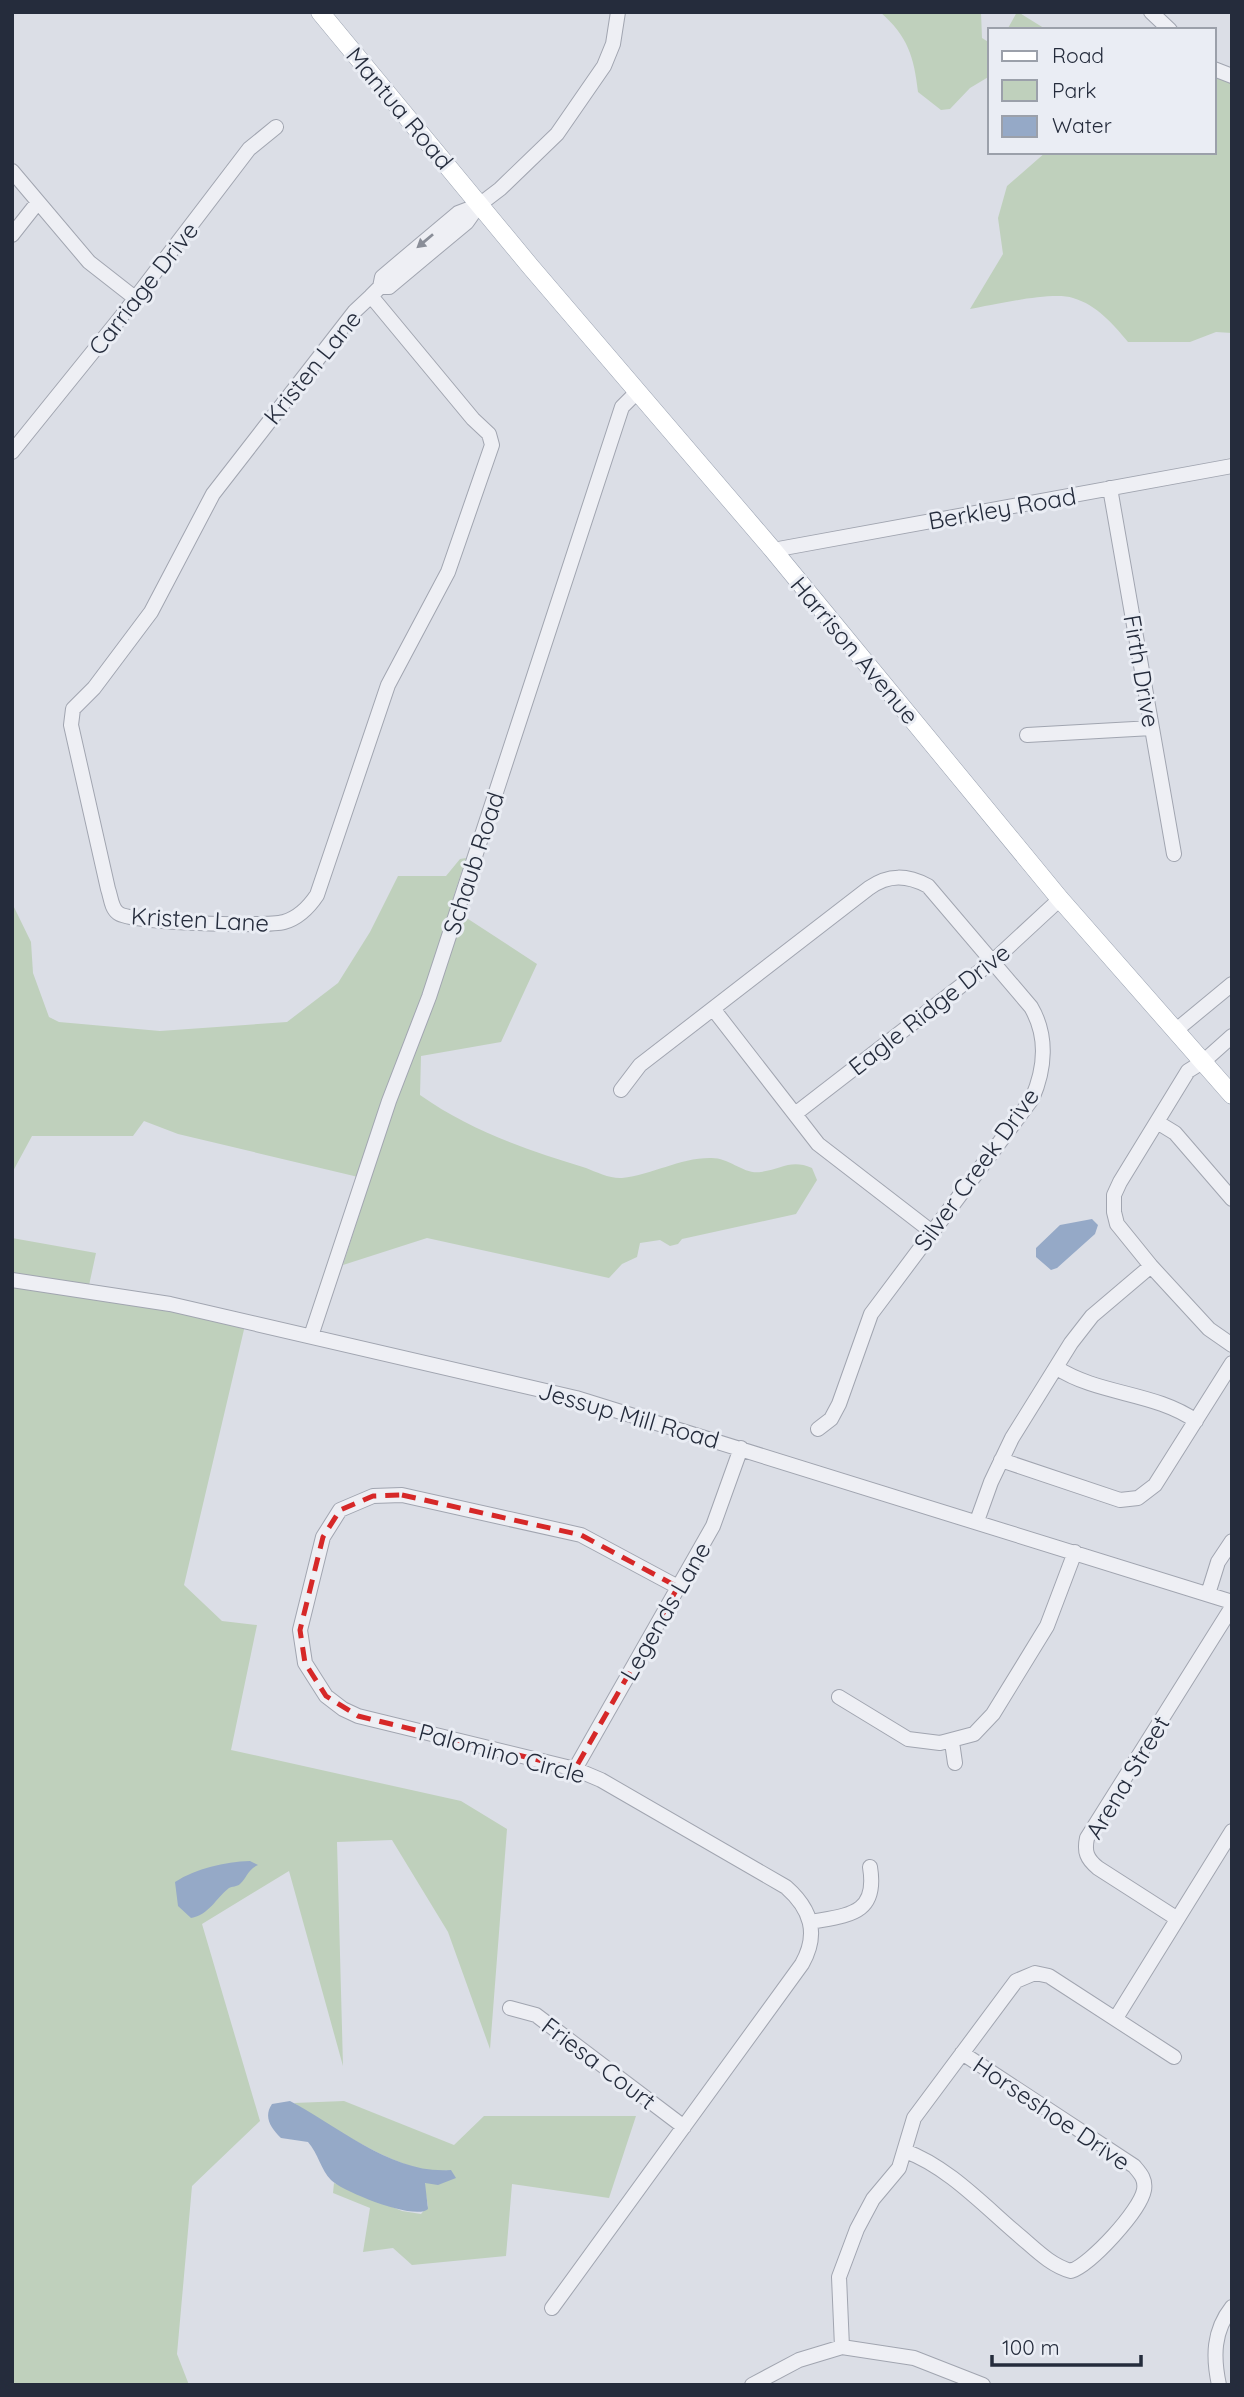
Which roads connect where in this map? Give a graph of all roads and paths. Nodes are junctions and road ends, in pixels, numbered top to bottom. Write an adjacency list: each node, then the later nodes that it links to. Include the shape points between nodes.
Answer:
1 (320, 12): 8 (main road, Mantua Road)
2 (618, 12): 8 (street, Kristen Lane, via 612,49 590,90 543,149)
3 (1151, 12): 4 (street)
4 (1168, 28)
5 (276, 128): 11 (street, Carriage Drive, via 249,149)
6 (12, 171): 7 (street)
7 (38, 202): 9 (street); 11 (street, via 89,262)
8 (479, 205): 10 (street, Kristen Lane, via 467,222 389,287); 12 (main road, Harrison Avenue)
9 (12, 235)
10 (375, 291): 10 (street, Kristen Lane, via 491,436 491,448 448,572 388,685 320,887 309,906 275,924 121,916 108,889 71,725 72,711 151,611 236,461)
11 (135, 298): 13 (street, Carriage Drive)
12 (637, 392): 16 (main road, Harrison Avenue); 35 (street, Schaub Road, via 622,407 429,997 389,1101)
13 (12, 452)
14 (1232, 466): 15 (street, Berkley Road)
15 (1110, 488): 16 (street, Berkley Road); 17 (street, Firth Drive)
16 (773, 550): 20 (main road, Harrison Avenue)
17 (1152, 728): 18 (street); 19 (street, Firth Drive)
18 (1027, 735)
19 (1174, 854)
20 (1060, 899): 21 (street, Eagle Ridge Drive); 24 (main road, Harrison Avenue)
21 (993, 961): 23 (street, Silver Creek Drive, via 928,886 894,876 869,888); 29 (street, Eagle Ridge Drive); 32 (street, Silver Creek Drive, via 1038,1019 1044,1054 1039,1084)
22 (1232, 984): 24 (street)
23 (714, 1010): 27 (street, Silver Creek Drive, via 640,1065); 29 (street)
24 (1175, 1031): 26 (main road, Harrison Avenue)
25 (1232, 1036): 26 (street)
26 (1204, 1061): 28 (main road, Harrison Avenue); 30 (street, via 1188,1071)
27 (621, 1090)
28 (1232, 1096)
29 (795, 1114): 32 (street, via 830,1156)
30 (1157, 1122): 31 (street, via 1175,1133); 33 (street, via 1113,1200 1117,1224)
31 (1232, 1199)
32 (932, 1232): 40 (street, Silver Creek Drive, via 871,1314 839,1404 831,1419)
33 (1151, 1266): 36 (street, via 1209,1329); 38 (street, via 1092,1316)
34 (12, 1280): 35 (street, Jessup Mill Road, via 170,1304)
35 (311, 1336): 41 (street, Jessup Mill Road, via 576,1398)
36 (1232, 1345)
37 (1232, 1363): 39 (street)
38 (1057, 1368): 39 (street, via 1170,1407); 42 (street)
39 (1196, 1421): 42 (street, via 1152,1489 1133,1499 1114,1498)
40 (818, 1429)
41 (741, 1448): 43 (street, Jessup Mill Road); 46 (street, Legends Lane, via 713,1526)
42 (1001, 1460): 43 (street)
43 (977, 1521): 45 (street, Jessup Mill Road)
44 (1232, 1541): 47 (street, via 1218,1562)
45 (1075, 1552): 47 (street, Jessup Mill Road); 50 (street, via 1056,1609 993,1714 974,1734)
46 (678, 1587): 52 (street, Legends Lane); 52 (street, Palomino Circle, via 580,1535 402,1495 382,1494 356,1502 340,1510 330,1524 319,1548 300,1630 305,1663 327,1696 358,1716)
47 (1208, 1594): 48 (street, Jessup Mill Road)
48 (1232, 1604): 55 (street, Arena Street, via 1087,1838 1085,1849 1098,1868)
49 (839, 1697): 50 (street, via 908,1739)
50 (952, 1742): 51 (street)
51 (955, 1763)
52 (575, 1769): 56 (street, Palomino Circle, via 786,1887 803,1903)
53 (1232, 1832): 55 (street)
54 (870, 1867): 56 (street, via 872,1891 865,1904 846,1916)
55 (1176, 1918): 58 (street)
56 (811, 1922): 61 (street, via 812,1939 802,1964)
57 (510, 2008): 61 (street, Friesa Court, via 536,2015)
58 (1116, 2018): 59 (street, via 1058,1980 1035,1973 1016,1981); 60 (street)
59 (962, 2053): 62 (street, via 914,2119); 62 (street, Horseshoe Drive, via 1134,2166 1144,2180 1138,2204 1091,2260 1071,2271 1040,2254 939,2169)
60 (1174, 2057)
61 (684, 2127): 64 (street)
62 (905, 2151): 65 (street, via 899,2168 873,2199 846,2253 839,2277)
63 (1232, 2307): 68 (street, via 1219,2327 1214,2361)
64 (552, 2308)
65 (842, 2347): 66 (street, via 799,2360); 67 (street, via 914,2358)
66 (752, 2385)
67 (983, 2385)
68 (1219, 2385)

